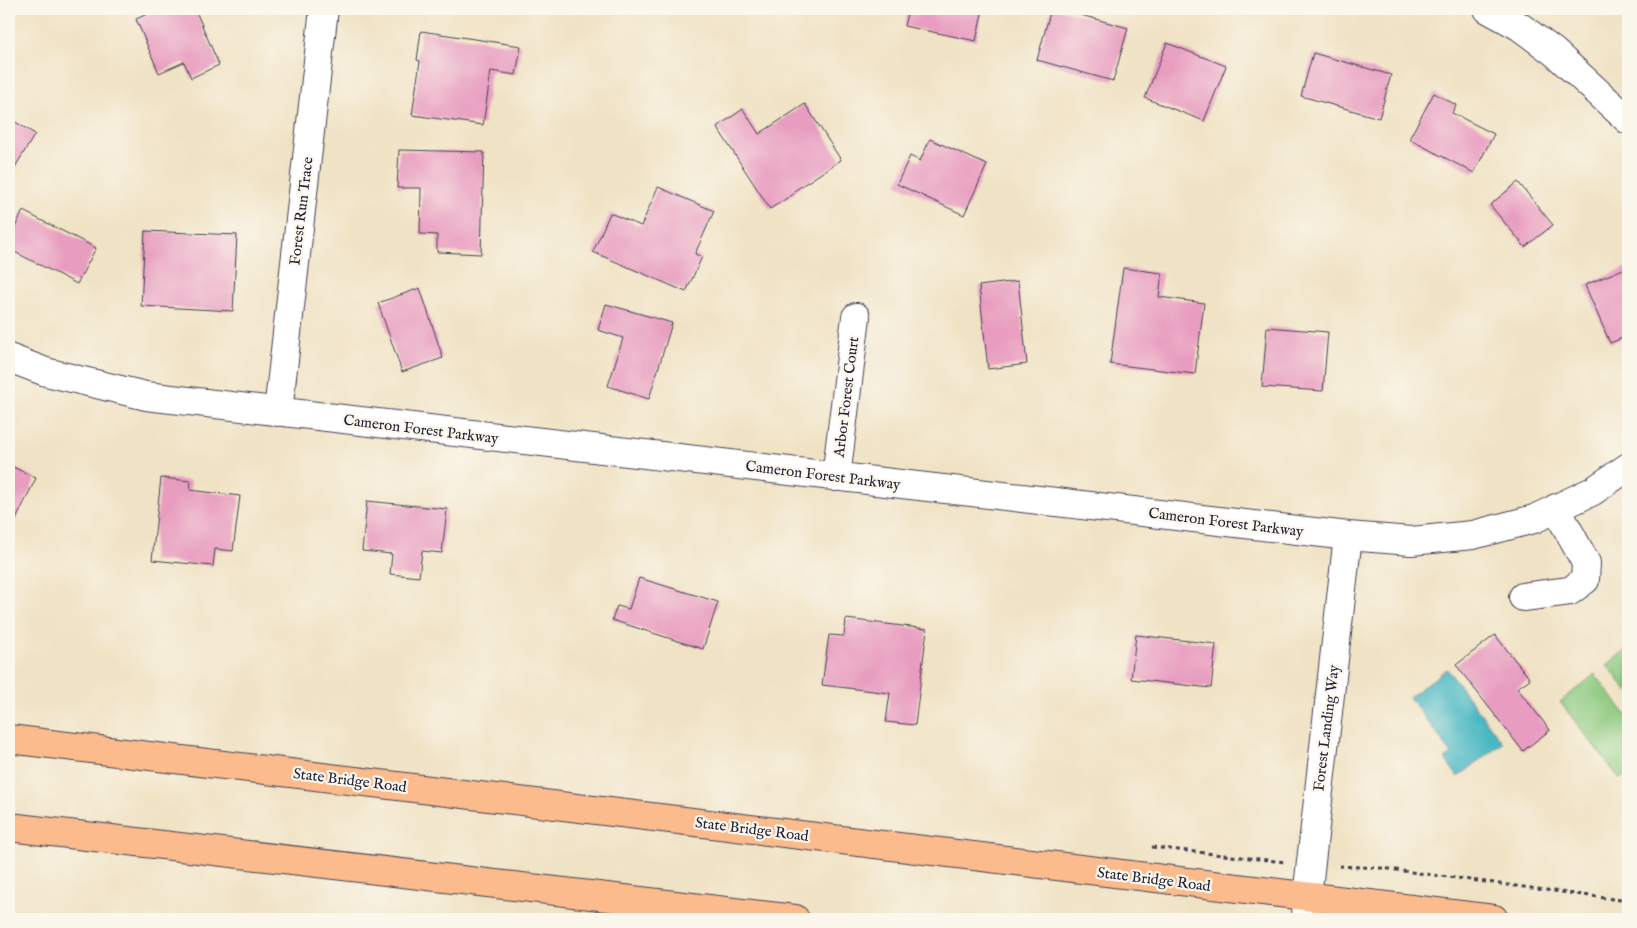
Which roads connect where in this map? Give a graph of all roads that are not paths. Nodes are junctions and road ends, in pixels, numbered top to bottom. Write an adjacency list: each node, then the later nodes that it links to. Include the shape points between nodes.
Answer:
1 (324, 9): 6 (street, Forest Run Trace)
2 (1488, 9): 3 (street, via 1520,26 1554,52)
3 (1628, 120)
4 (856, 317): 8 (street, Arbor Forest Court)
5 (9, 358): 6 (street, Cameron Forest Parkway, via 46,372 146,396)
6 (278, 412): 8 (street, Cameron Forest Parkway)
7 (1628, 466): 9 (street, Cameron Forest Parkway, via 1593,491)
8 (836, 477): 10 (street, Cameron Forest Parkway)
9 (1556, 508): 10 (street, Cameron Forest Parkway, via 1534,519 1473,535 1411,541); 11 (street, via 1586,563 1586,580 1570,591)
10 (1348, 536): 14 (street, Forest Landing Way)
11 (1523, 597)
12 (9, 739): 14 (highway, State Bridge Road)
13 (9, 827): 15 (highway)
14 (1306, 908): 16 (highway, State Bridge Road)
15 (795, 919)
16 (1494, 919)

